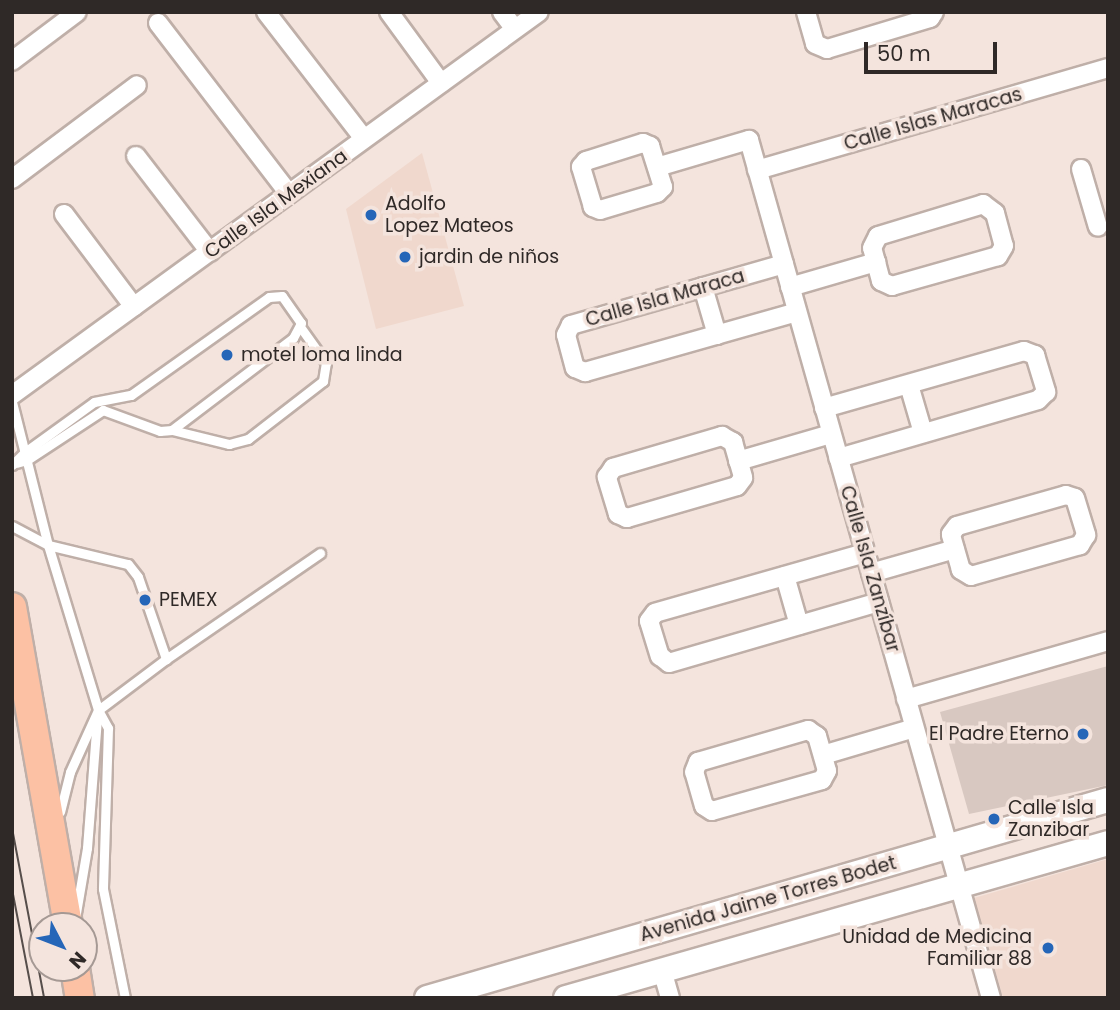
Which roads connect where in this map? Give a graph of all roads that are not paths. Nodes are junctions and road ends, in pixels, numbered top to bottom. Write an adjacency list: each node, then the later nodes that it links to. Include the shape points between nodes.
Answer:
1 (77, 12): 10 (street)
2 (267, 12): 14 (street)
3 (389, 12): 12 (street)
4 (502, 12): 9 (street)
5 (539, 12): 9 (street, Calle Isla Mexiana)
6 (806, 12): 7 (street, via 815,44 827,49 930,18)
7 (934, 12)
8 (158, 23): 20 (street)
9 (515, 29): 12 (street, Calle Isla Mexiana)
10 (12, 61)
11 (1108, 68): 18 (street, Calle Islas Maracas)
12 (441, 83): 14 (street, Calle Isla Mexiana)
13 (137, 85): 19 (street)
14 (364, 139): 20 (street, Calle Isla Mexiana)
15 (136, 156): 24 (street)
16 (657, 167): 16 (street, via 663,187 657,193 600,210 593,208 581,167 586,161 643,143 650,146); 18 (street, Calle Isla Zanzíbar, via 749,141)
17 (1081, 169): 21 (street)
18 (757, 170): 26 (street, Calle Isla Zanzíbar)
19 (12, 179)
20 (289, 194): 24 (street, Calle Isla Mexiana)
21 (1099, 199): 23 (street)
22 (64, 214): 29 (street)
23 (1098, 227)
24 (210, 252): 29 (street, Calle Isla Mexiana)
25 (876, 262): 25 (street, via 872,248 878,236 983,204 995,213 1004,246 998,256 892,286 881,281); 27 (street)
26 (784, 264): 27 (street, Calle Isla Zanzíbar); 28 (street, Calle Isla Maraca)
27 (790, 286): 30 (street, Calle Isla Zanzíbar)
28 (703, 287): 32 (street); 32 (street, Calle Isla Maraca, via 571,325 566,335 575,368 585,372)
29 (134, 307): 34 (street, Calle Isla Mexiana)
30 (797, 312): 32 (street, Calle Isla Maraca); 36 (street, Calle Isla Zanzíbar)
31 (301, 328): 37 (lane); 37 (lane, via 326,363 323,381 248,439 229,444); 40 (lane, via 284,297 269,297 131,395 94,402)
32 (717, 335)
33 (909, 385): 36 (street); 38 (street); 38 (street, via 1024,351 1035,355 1046,392 1038,400)
34 (12, 395)
35 (12, 402): 40 (lane)
36 (824, 408): 39 (street, Calle Isla Zanzíbar)
37 (172, 430): 40 (lane, via 160,432 103,410)
38 (923, 433): 41 (street)
39 (831, 434): 41 (street, Calle Isla Zanzíbar); 42 (street)
40 (26, 456): 43 (lane); 45 (lane)
41 (838, 458): 48 (street, Calle Isla Zanzíbar)
42 (738, 461): 42 (street, via 743,478 737,486 627,518 618,514 607,477 612,468 722,436 733,442)
43 (14, 464)
44 (12, 526): 45 (lane)
45 (48, 545): 55 (lane, via 123,561 132,568); 57 (lane)
46 (955, 549): 46 (street, via 951,534 957,526 1066,495 1075,498 1086,535 1080,545 971,576 961,570); 49 (street)
47 (320, 553): 55 (lane)
48 (865, 553): 49 (street, Calle Isla Zanzíbar); 50 (street)
49 (871, 573): 51 (street, Calle Isla Zanzíbar)
50 (785, 576): 53 (street); 53 (street, via 655,613 649,621 660,656 669,663)
51 (879, 602): 53 (street); 56 (street, Calle Isla Zanzíbar)
52 (12, 607): 63 (main road)
53 (799, 625)
54 (1108, 641): 56 (street)
55 (166, 659): 57 (lane)
56 (906, 699): 58 (street, Calle Isla Zanzíbar)
57 (98, 710): 63 (lane, via 60,804); 66 (lane, via 87,848); 69 (lane, via 106,721 110,753 103,889)
58 (914, 728): 59 (street); 62 (street, Calle Isla Zanzíbar)
59 (823, 755): 59 (street, via 827,771 822,780 712,811 704,806 694,772 698,762 808,730 817,736)
60 (1108, 800): 62 (street, Avenida Jaime Torres Bodet)
61 (1108, 842): 64 (street, Avenida Jaime Torres Bodet)
62 (948, 846): 64 (street, Calle Isla Zanzíbar); 70 (street, Avenida Jaime Torres Bodet)
63 (56, 856): 65 (main road)
64 (959, 885): 67 (street, Avenida Jaime Torres Bodet); 68 (street, Calle Isla Zanzíbar)
65 (66, 912)
66 (76, 912)
67 (662, 970): 71 (street, Avenida Jaime Torres Bodet); 72 (street)
68 (987, 997)
69 (125, 998)
70 (428, 998)
71 (566, 998)
72 (670, 998)

